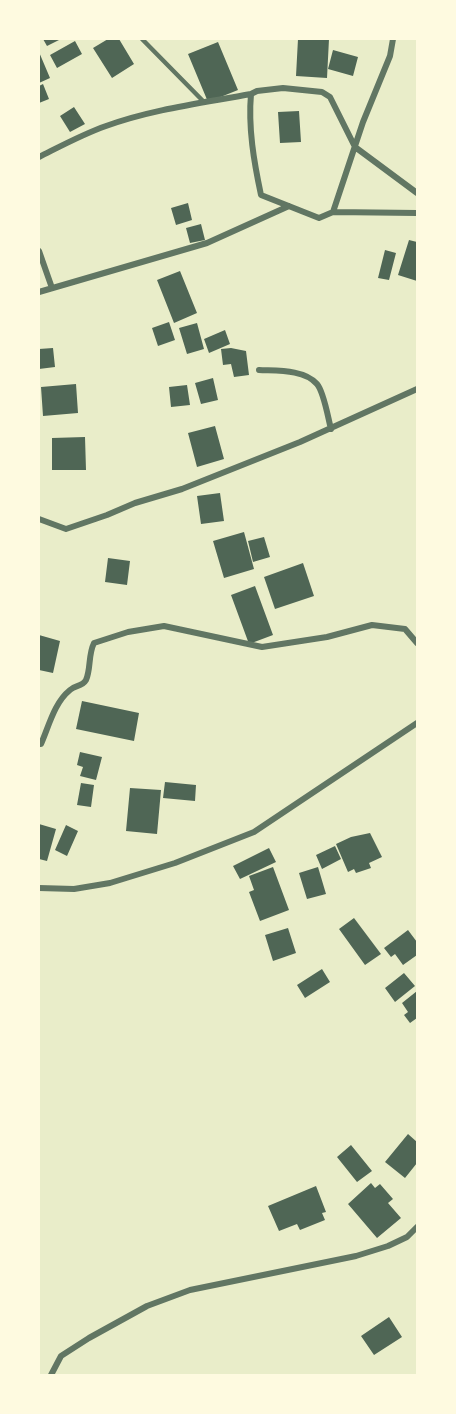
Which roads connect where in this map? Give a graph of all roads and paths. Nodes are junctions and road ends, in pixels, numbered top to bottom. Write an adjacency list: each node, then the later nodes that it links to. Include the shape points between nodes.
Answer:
1 (142, 39): 4 (lane)
2 (393, 39): 5 (street)
3 (251, 94): 4 (street); 5 (street, via 283,88 322,92 330,98); 8 (street, via 250,126 261,195)
4 (203, 101): 6 (street, via 108,125)
5 (355, 147): 7 (street); 9 (street)
6 (39, 157)
7 (417, 193)
8 (289, 206): 9 (street, via 319,219); 12 (street, via 207,243)
9 (333, 212): 10 (street)
10 (417, 213)
11 (39, 251): 12 (street)
12 (51, 288): 13 (street)
13 (39, 292)
14 (259, 370): 16 (street, via 296,373 318,385)
15 (417, 389): 16 (street)
16 (331, 429): 17 (street, via 182,489 66,529)
17 (39, 519)
18 (417, 643): 20 (street, via 405,629 372,625 262,647 164,626 128,632 94,644 86,679 82,686 71,688 58,705)
19 (417, 723): 21 (street, via 254,832 110,883 74,889)
20 (39, 744)
21 (39, 888)
22 (417, 1227): 23 (street, via 398,1242 356,1256 190,1290 147,1306 61,1356)
23 (51, 1375)

